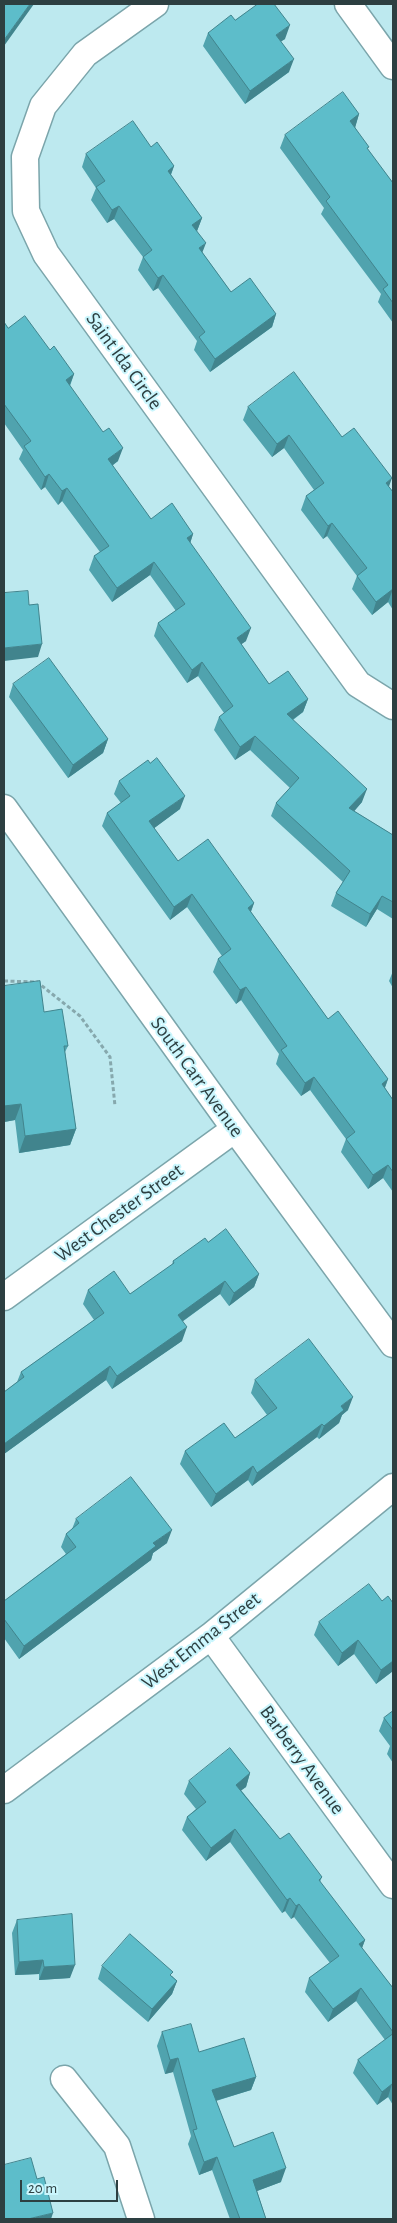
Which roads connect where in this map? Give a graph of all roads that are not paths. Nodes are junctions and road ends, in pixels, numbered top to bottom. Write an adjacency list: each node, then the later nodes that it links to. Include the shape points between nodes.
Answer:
1 (155, 4): 4 (street, Saint Ida Circle, via 85,54 43,106 25,157 26,211 46,254 358,684)
2 (348, 4): 3 (street)
3 (393, 66)
4 (393, 706)
5 (4, 808): 6 (street, South Carr Avenue)
6 (235, 1130): 7 (street, West Chester Street); 8 (street, South Carr Avenue)
7 (4, 1297)
8 (393, 1344)
9 (393, 1487): 10 (street, West Emma Street)
10 (211, 1636): 11 (street, West Emma Street); 12 (street, Barberry Avenue)
11 (4, 1790)
12 (393, 1885)
13 (64, 2079): 14 (street, via 117,2146)
14 (141, 2219)

